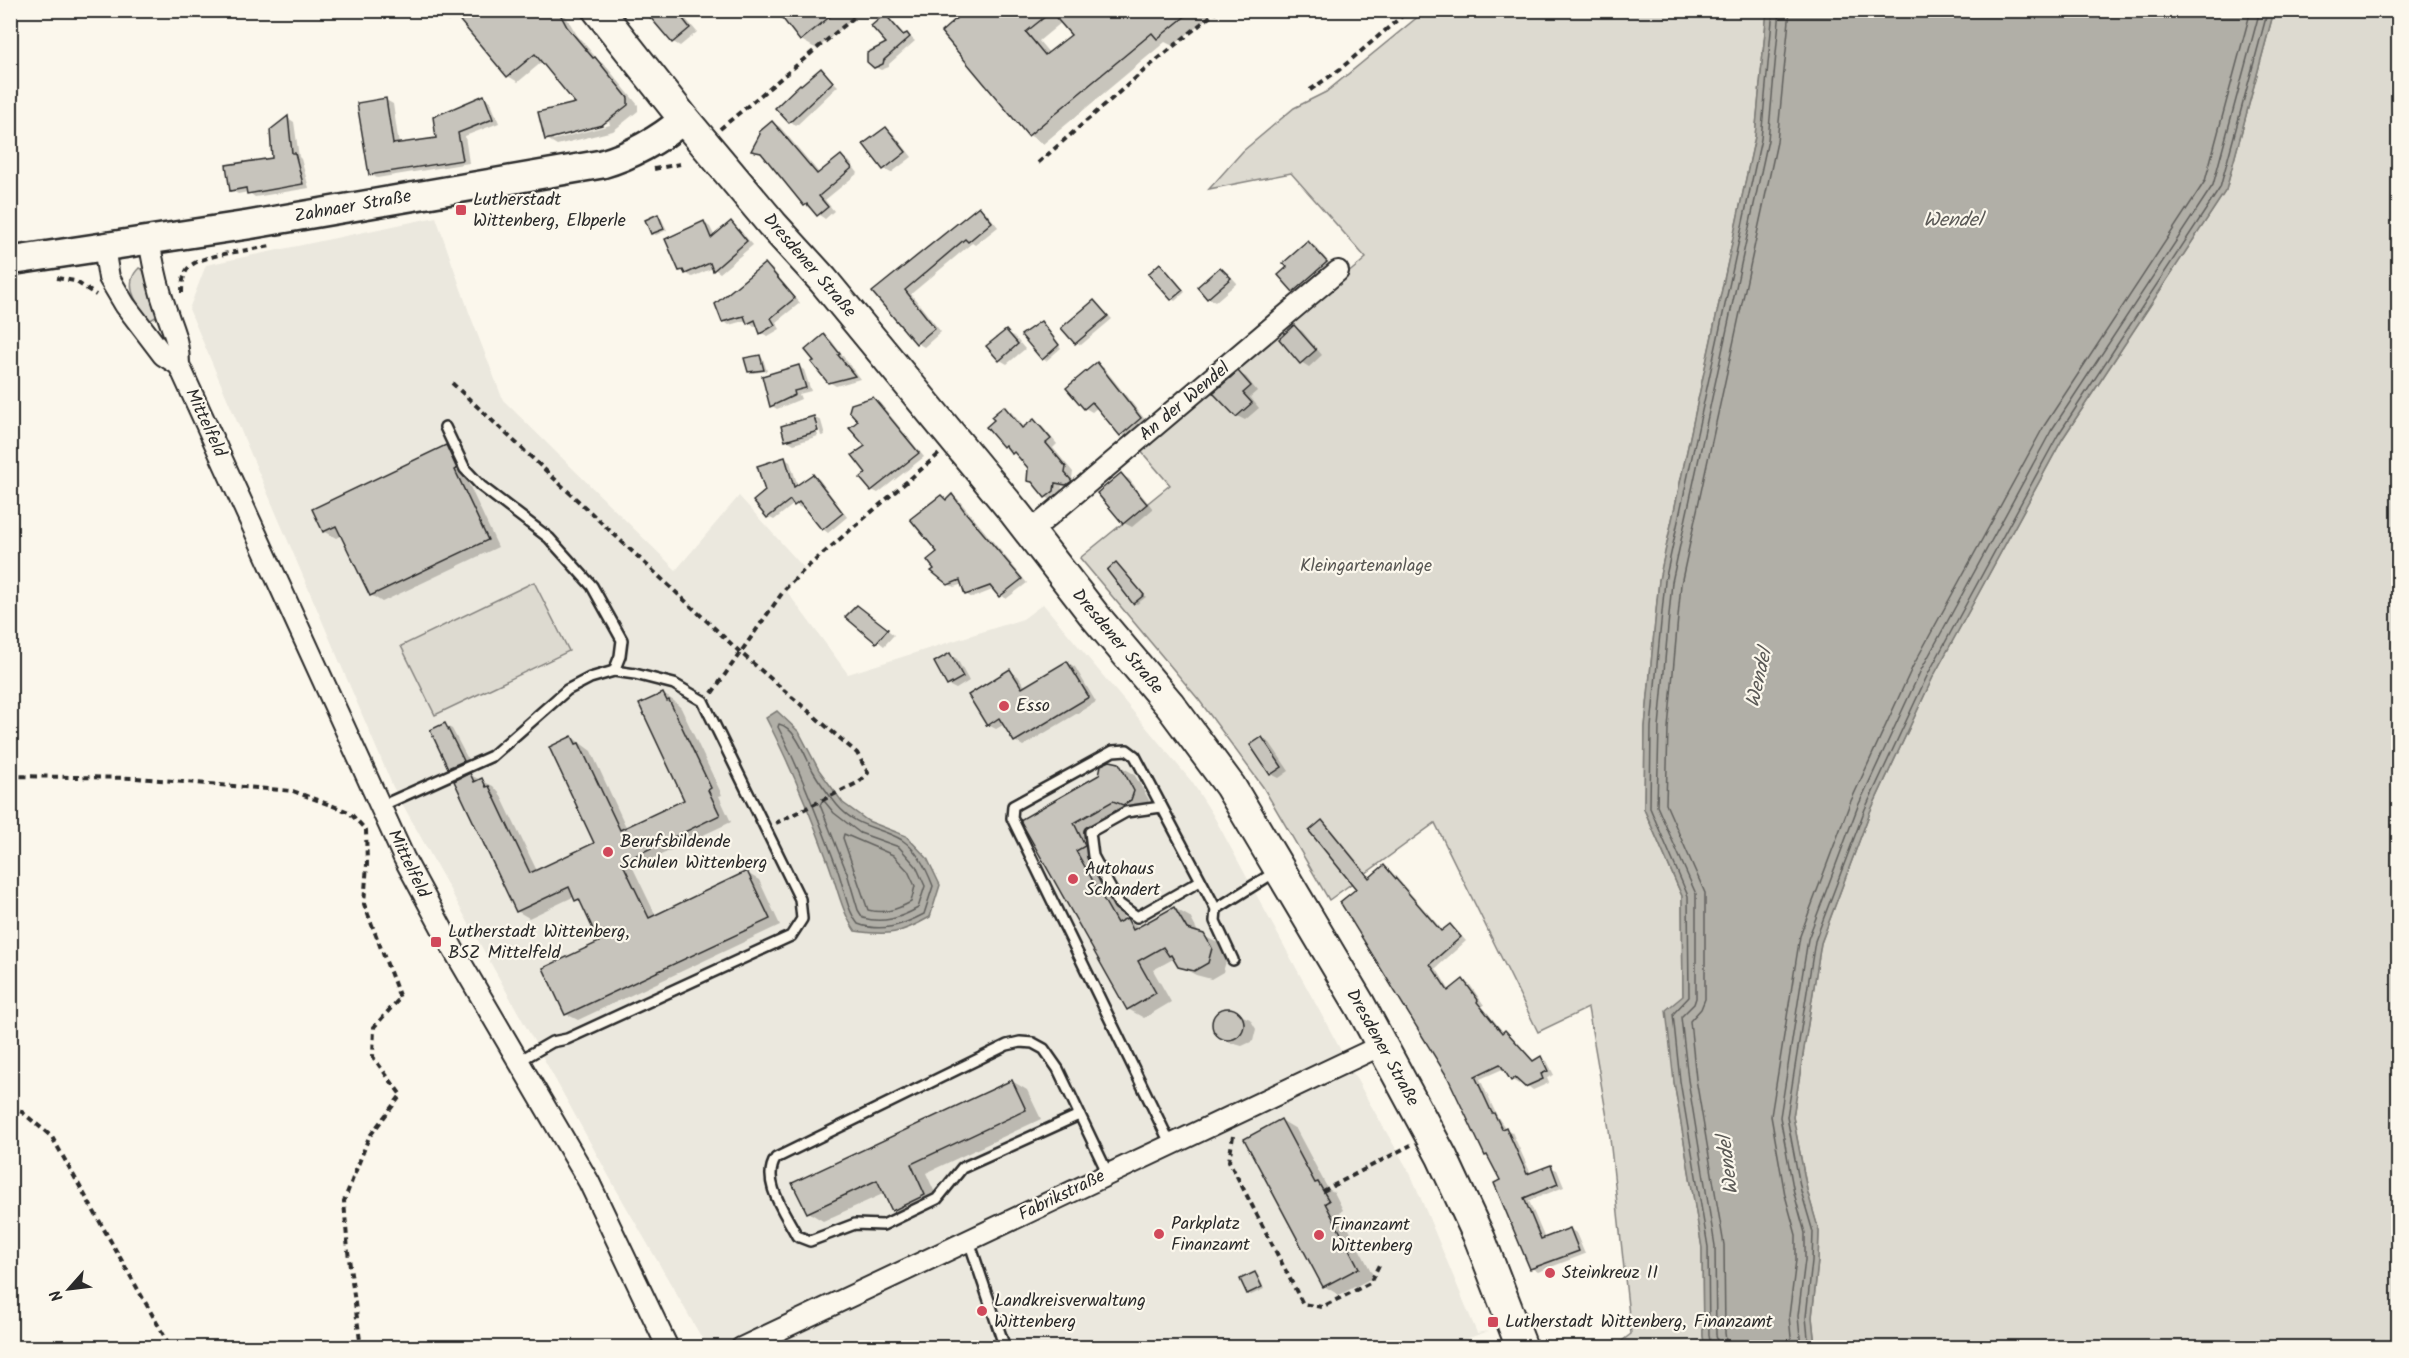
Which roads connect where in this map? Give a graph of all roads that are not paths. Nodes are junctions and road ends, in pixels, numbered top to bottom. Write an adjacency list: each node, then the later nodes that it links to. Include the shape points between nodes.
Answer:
1 (598, 10): 2 (main road, Dresdener Straße)
2 (684, 119): 3 (main road, Zahnaer Straße, via 653,142 602,164); 9 (main road, Dresdener Straße, via 823,280)
3 (149, 240): 4 (main road, Zahnaer Straße); 7 (street, Mittelfeld, via 162,300 179,344)
4 (104, 247): 5 (main road, Zahnaer Straße); 7 (street, Mittelfeld, via 110,278 125,304 163,355)
5 (10, 261)
6 (1338, 271): 9 (street, An der Wendel)
7 (178, 365): 11 (street, Mittelfeld)
8 (445, 427): 10 (lane, via 473,477 549,538 592,586 622,640)
9 (1030, 532): 13 (main road, Dresdener Straße, via 1191,732)
10 (614, 671): 11 (lane, via 567,690 492,756); 18 (lane, via 674,684 703,701 800,899 802,919 790,936 567,1039 552,1042)
11 (381, 806): 18 (street, Mittelfeld, via 427,902)
12 (1161, 807): 14 (lane); 14 (lane, via 1126,812 1090,832 1093,856 1119,904 1137,916); 20 (lane, via 1135,756 1127,750 1113,752 1013,806 1011,819)
13 (1280, 869): 15 (lane); 17 (main road, Dresdener Straße)
14 (1200, 881): 15 (lane)
15 (1216, 909): 16 (lane, via 1215,921)
16 (1233, 960)
17 (1382, 1045): 20 (street, Fabrikstraße); 26 (main road, Dresdener Straße, via 1473,1222)
18 (519, 1061): 23 (street, Mittelfeld, via 600,1202)
19 (1079, 1115): 19 (lane, via 1044,1049 1020,1042 776,1158 770,1172 771,1182 797,1236 810,1241 855,1224 883,1225 937,1199 962,1167); 21 (lane)
20 (1171, 1144): 21 (street, Fabrikstraße)
21 (1108, 1174): 22 (street, Fabrikstraße)
22 (969, 1240): 24 (street, Fabrikstraße); 25 (lane)
23 (668, 1347)
24 (741, 1347)
25 (1005, 1347)
26 (1522, 1347)

